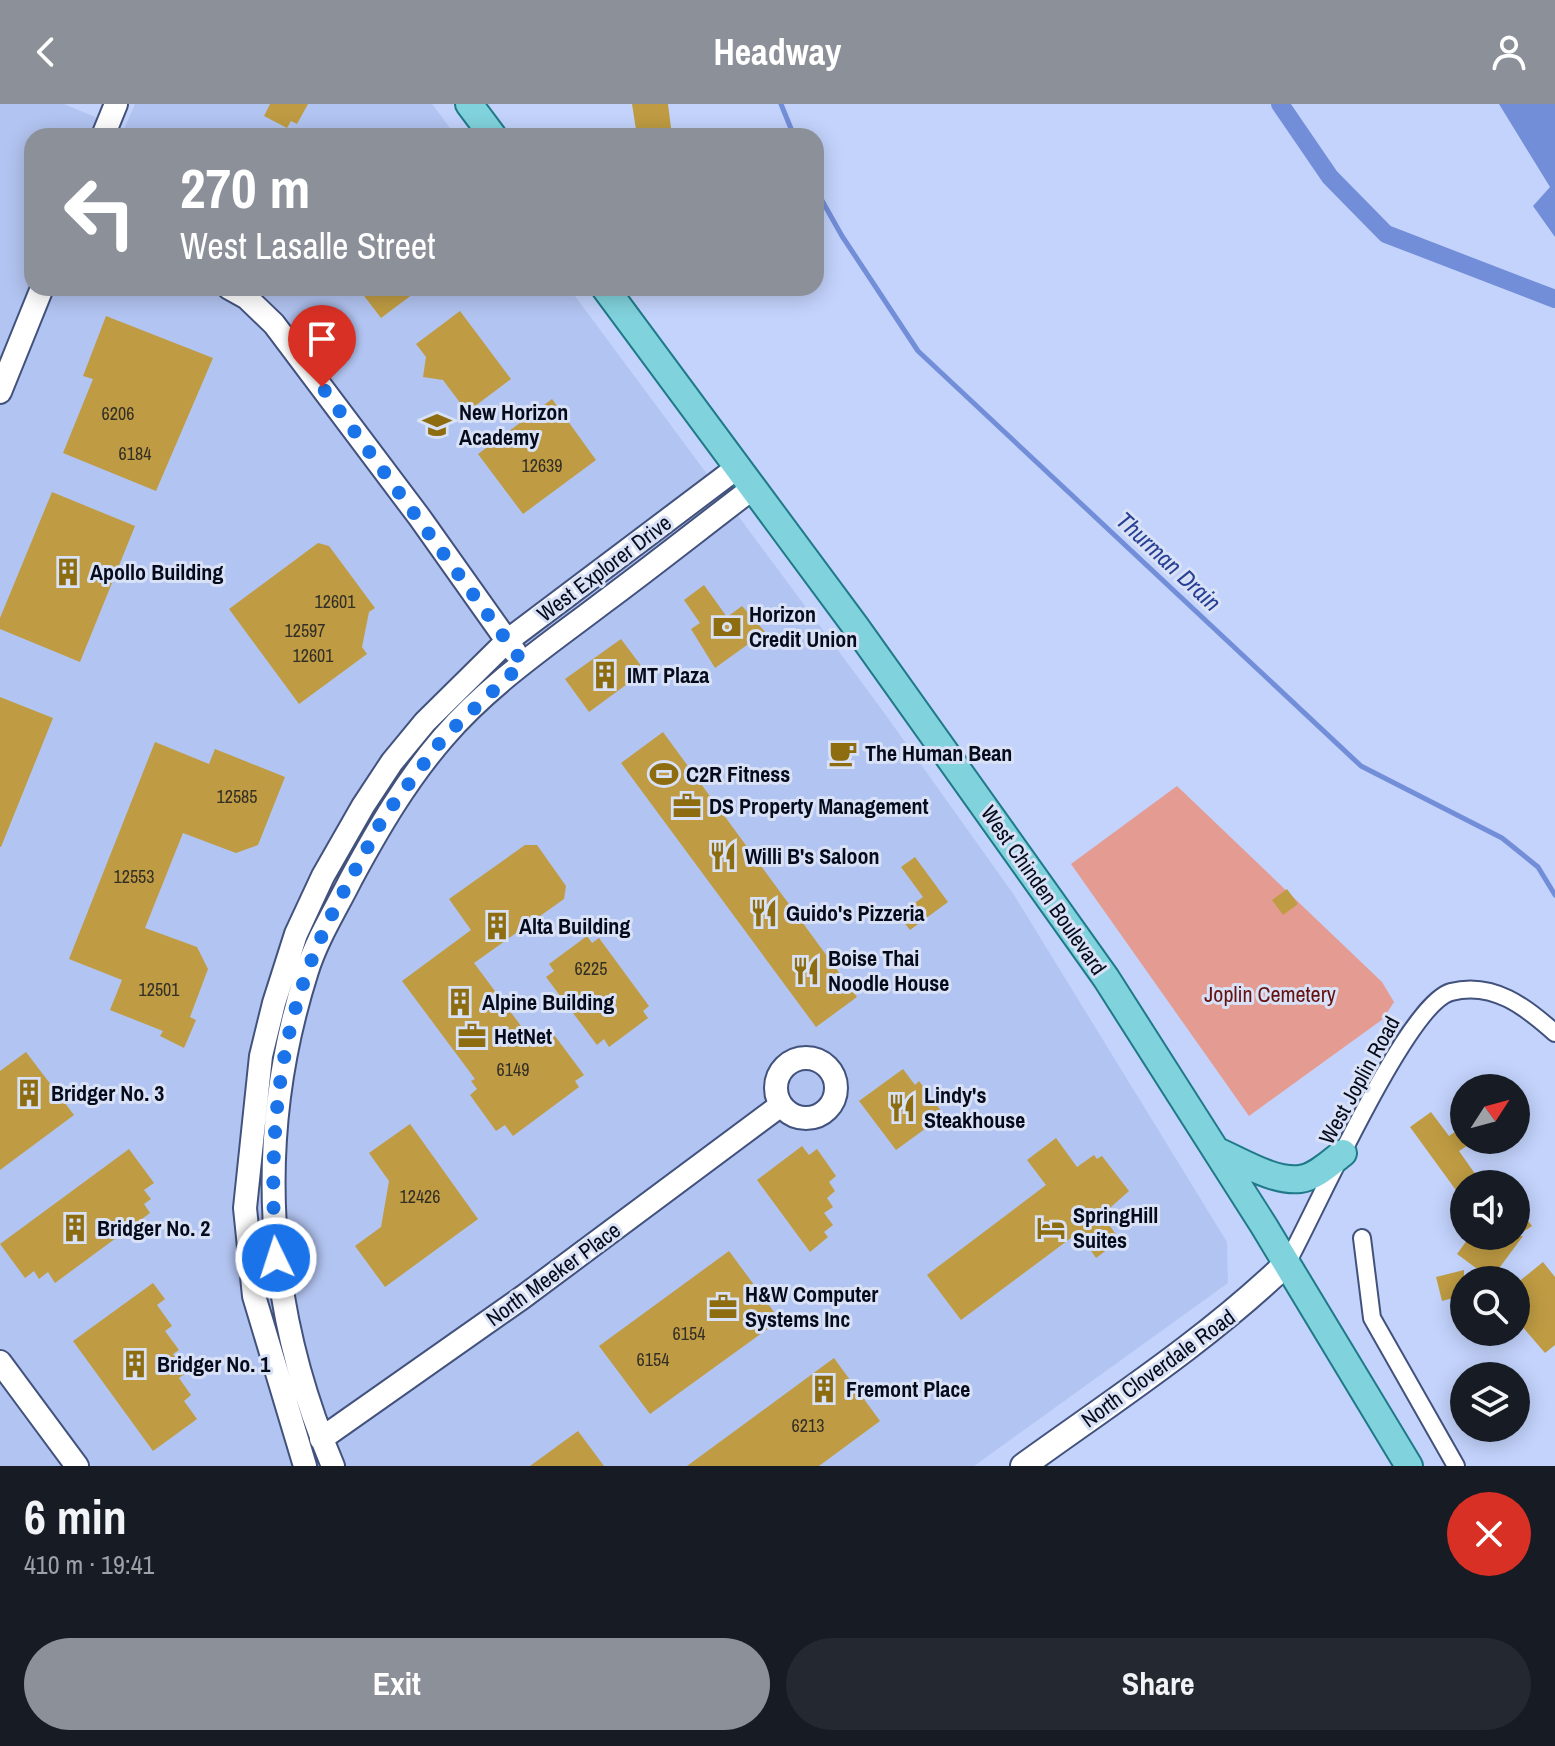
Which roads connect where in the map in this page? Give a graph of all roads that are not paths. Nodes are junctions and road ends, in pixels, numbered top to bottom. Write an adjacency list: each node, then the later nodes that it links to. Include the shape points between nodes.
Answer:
1 (116, 104): 3 (street)
2 (469, 104): 4 (main road)
3 (106, 128)
4 (487, 128)
5 (39, 296): 8 (street)
6 (243, 296): 10 (street, via 274,324)
7 (611, 296): 9 (main road, West Chinden Boulevard)
8 (0, 392)
9 (745, 478): 10 (street, West Explorer Drive); 11 (street, West Explorer Drive); 14 (main road, West Chinden Boulevard, via 1106,978)
10 (507, 641): 11 (street); 20 (street, West Explorer Drive, via 425,722 363,806 296,934 270,1016 245,1208 254,1296)
11 (523, 663): 19 (street, West Explorer Drive, via 444,737 383,818 307,970 288,1040 275,1125 276,1258 291,1346)
12 (1555, 1033): 15 (street, West Joplin Road, via 1505,996 1480,990 1449,992 1420,1016 1400,1046)
13 (781, 1105): 19 (street, North Meeker Place)
14 (1217, 1151): 15 (main road, via 1280,1178 1302,1179); 17 (main road, West Chinden Boulevard)
15 (1343, 1153): 17 (street, West Joplin Road)
16 (1362, 1238): 25 (street, via 1372,1318)
17 (1287, 1263): 23 (main road, North Cloverdale Road, via 1209,1332); 24 (main road, West Chinden Boulevard)
18 (0, 1362): 21 (street)
19 (321, 1439): 20 (street); 22 (street, West Explorer Drive)
20 (297, 1462)
21 (77, 1466)
22 (333, 1466)
23 (1023, 1466)
24 (1409, 1466)
25 (1456, 1466)

